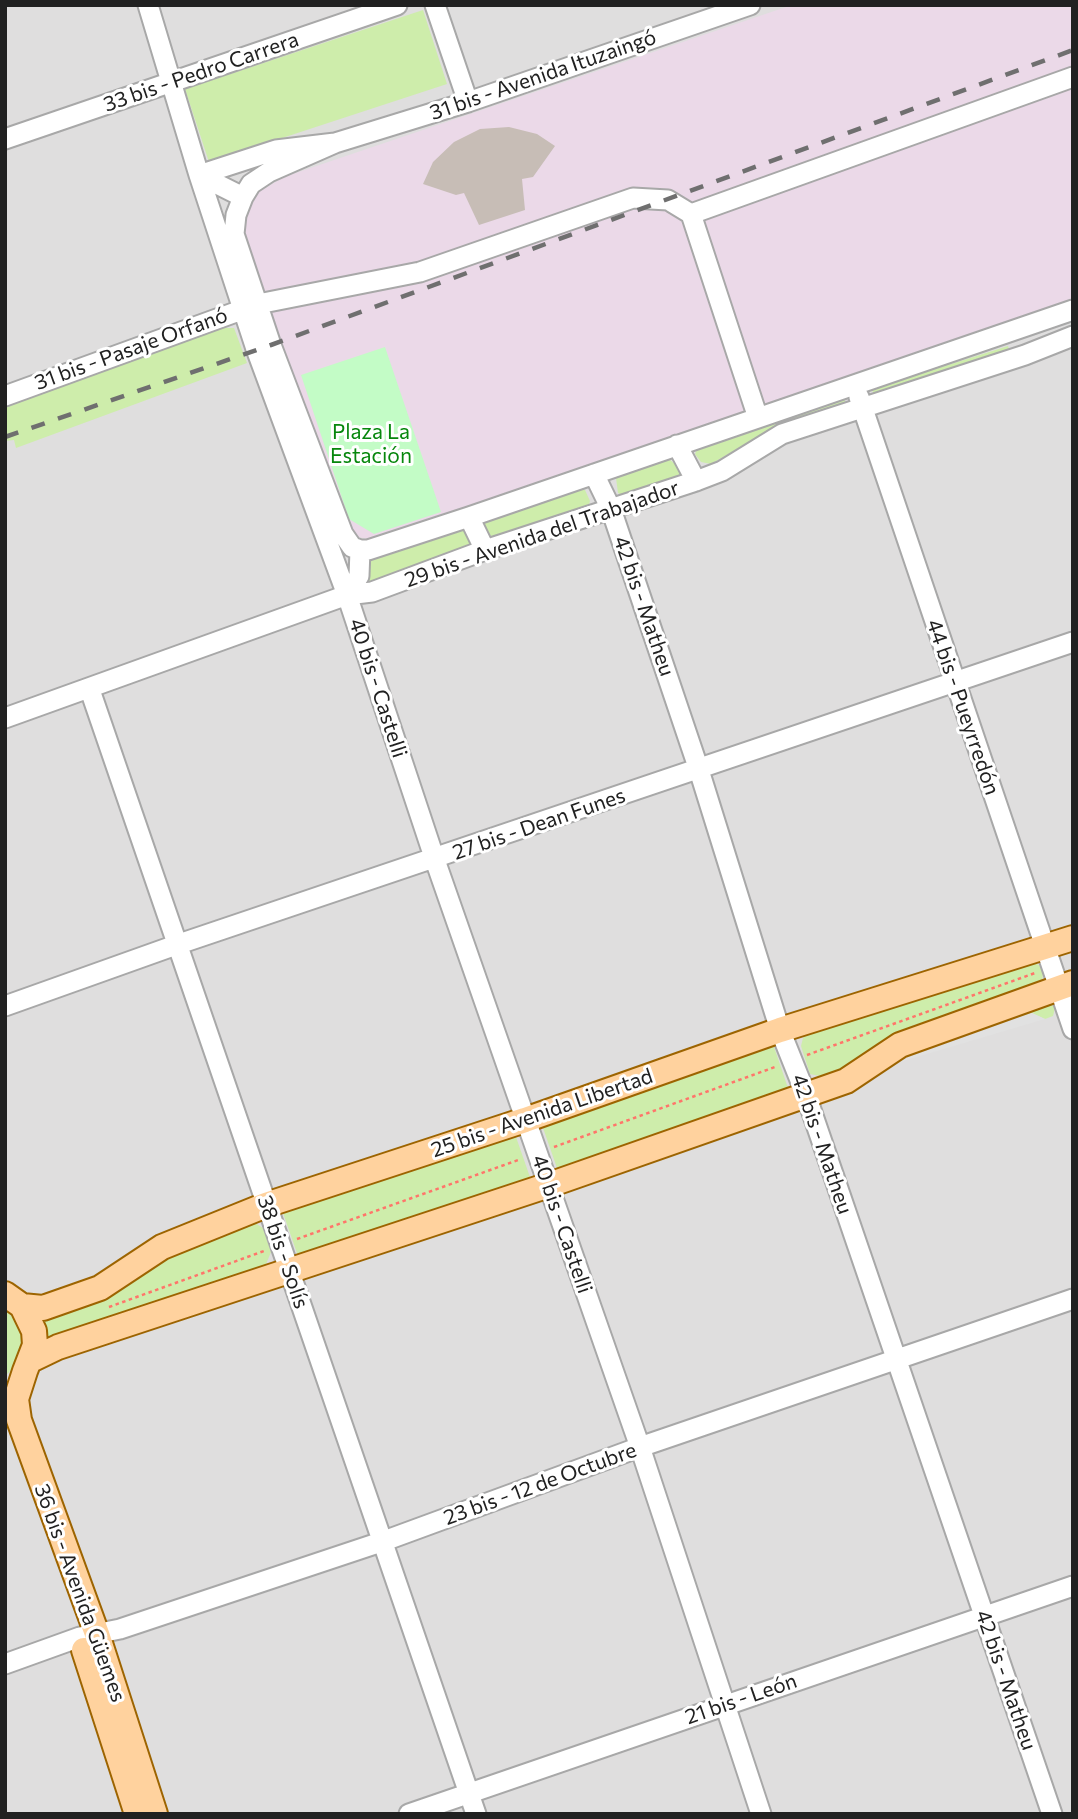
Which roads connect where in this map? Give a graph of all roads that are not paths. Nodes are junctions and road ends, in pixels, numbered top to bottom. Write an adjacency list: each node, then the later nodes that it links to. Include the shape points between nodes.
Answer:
1 (148, 5): 7 (street, 40 bis - Castelli)
2 (397, 5): 7 (street, 33 bis - Pedro Carrera)
3 (435, 5): 8 (street)
4 (750, 5): 5 (street, 31 bis - Avenida Ituzaingó)
5 (725, 9): 8 (street, 31 bis - Avenida Ituzaingó)
6 (1073, 77): 13 (street)
7 (173, 81): 9 (street, 33 bis - Pedro Carrera); 11 (street, 40 bis - Castelli)
8 (468, 102): 10 (street, 31 bis - Avenida Ituzaingó)
9 (5, 139)
10 (335, 142): 11 (street, 31 bis - Avenida Ituzaingó, via 276,150); 12 (street, 31 bis - Avenida Ituzaingó, via 270,172 251,184)
11 (200, 175): 12 (street); 14 (street, 40 bis - Castelli)
12 (243, 197): 14 (street, 40 bis - Castelli, via 234,234)
13 (691, 214): 14 (street, 31 bis - Pasaje Orfanó, via 668,200 633,198 420,272); 23 (street)
14 (250, 306): 20 (street, 31 bis - Pasaje Orfanó); 21 (street, 40 bis - Castelli)
15 (1073, 310): 16 (street, 29 bis - Avenida del Trabajador)
16 (1017, 331): 18 (street); 19 (street, 29 bis - Avenida del Trabajador)
17 (1073, 335): 18 (street, 29 bis - Avenida del Trabajador)
18 (1025, 355): 22 (street, 29 bis - Avenida del Trabajador)
19 (856, 385): 22 (street, 44 bis - Pueyrredón); 23 (street, 29 bis - Avenida del Trabajador)
20 (5, 396)
21 (285, 405): 29 (street, 40 bis - Castelli, via 342,534); 31 (street, 40 bis - Castelli)
22 (862, 407): 26 (street, 29 bis - Avenida del Trabajador, via 782,434 722,471); 33 (street, 44 bis - Pueyrredón)
23 (758, 418): 24 (street, 29 bis - Avenida del Trabajador)
24 (677, 445): 25 (street, 29 bis - Avenida del Trabajador); 26 (street)
25 (594, 474): 27 (street, 42 bis - Matheu); 28 (street, 29 bis - Avenida del Trabajador)
26 (696, 481): 27 (street, 29 bis - Avenida del Trabajador)
27 (611, 509): 30 (street, 29 bis - Avenida del Trabajador); 36 (street, 42 bis - Matheu)
28 (469, 517): 29 (street, 29 bis - Avenida del Trabajador); 30 (street)
29 (360, 550): 31 (street, 40 bis - Castelli, via 359,576)
30 (485, 550): 31 (street, 29 bis - Avenida del Trabajador, via 372,592)
31 (347, 595): 34 (street, 29 bis - Avenida del Trabajador); 37 (street, 40 bis - Castelli)
32 (1073, 642): 33 (street, 27 bis - Dean Funes)
33 (954, 683): 36 (street, 27 bis - Dean Funes); 40 (street, 44 bis - Pueyrredón)
34 (90, 690): 35 (street, 29 bis - Avenida del Trabajador); 39 (street, 38 bis - Solís)
35 (5, 718)
36 (699, 770): 37 (street, 27 bis - Dean Funes); 44 (street, 42 bis - Matheu)
37 (435, 860): 39 (street, 27 bis - Dean Funes); 46 (street, 40 bis - Castelli)
38 (1073, 938): 40 (main road, 25 bis - Avenida Libertad)
39 (176, 945): 42 (street, 27 bis - Dean Funes); 48 (street, 38 bis - Solís)
40 (1046, 948): 41 (street, 44 bis - Pueyrredón); 44 (main road, 25 bis - Avenida Libertad)
41 (1066, 986): 43 (street, 44 bis - Pueyrredón); 45 (main road, via 900,1045 846,1081)
42 (5, 1006)
43 (1073, 1029)
44 (780, 1030): 45 (street, 42 bis - Matheu); 46 (main road, 25 bis - Avenida Libertad)
45 (806, 1095): 47 (main road); 52 (street, 42 bis - Matheu)
46 (525, 1120): 47 (street, 40 bis - Castelli); 48 (main road, 25 bis - Avenida Libertad)
47 (549, 1185): 49 (main road); 56 (street, 40 bis - Castelli)
48 (266, 1205): 49 (street, 38 bis - Solís); 51 (main road, 25 bis - Avenida Libertad, via 162,1247 100,1288 43,1308)
49 (289, 1270): 53 (main road, via 58,1347); 57 (street, 38 bis - Solís)
50 (1073, 1299): 52 (street, 23 bis - 12 de Octubre)
51 (14, 1300): 53 (main road, 36 bis - Avenida Güemes, via 34,1331)
52 (895, 1359): 56 (street, 23 bis - 12 de Octubre); 59 (street, 42 bis - Matheu)
53 (28, 1365): 54 (main road); 60 (main road, 36 bis - Avenida Güemes, via 16,1399 19,1420)
54 (5, 1387)
55 (5, 1429): 60 (main road, 36 bis - Avenida Güemes)
56 (639, 1447): 57 (street, 23 bis - 12 de Octubre); 62 (street, 40 bis - Castelli)
57 (384, 1541): 60 (street, 23 bis - 12 de Octubre); 63 (street, 38 bis - Solís)
58 (1073, 1586): 59 (street, 21 bis - León)
59 (985, 1616): 62 (street, 21 bis - León); 69 (street, 42 bis - Matheu)
60 (88, 1636): 61 (street, 23 bis - 12 de Octubre); 64 (main road, 36 bis - Avenida Güemes); 65 (main road, 36 bis - Avenida Güemes)
61 (5, 1664)
62 (723, 1705): 63 (street, 21 bis - León); 68 (street, 40 bis - Castelli)
63 (469, 1794): 66 (street, 21 bis - León); 67 (street, 38 bis - Solís)
64 (137, 1814)
65 (155, 1814)
66 (409, 1814)
67 (476, 1814)
68 (761, 1814)
69 (1052, 1814)

